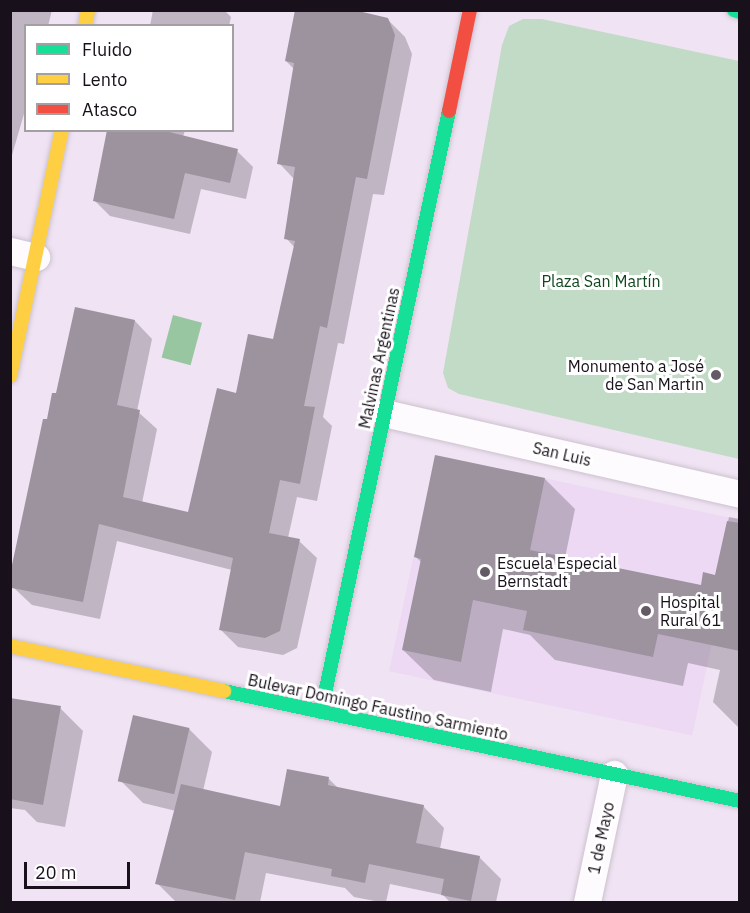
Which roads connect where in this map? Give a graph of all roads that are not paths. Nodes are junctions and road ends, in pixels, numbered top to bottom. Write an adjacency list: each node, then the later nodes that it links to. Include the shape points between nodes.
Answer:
1 (470, 10): 7 (street, Malvinas Argentinas)
2 (734, 10): 3 (street)
3 (740, 12)
4 (61, 132): 5 (street)
5 (23, 254): 6 (street)
6 (10, 375)
7 (384, 413): 8 (street, San Luis); 10 (street, Malvinas Argentinas)
8 (740, 494)
9 (10, 646): 10 (street, Bulevar Domingo Faustino Sarmiento)
10 (321, 712): 11 (street, Bulevar Domingo Faustino Sarmiento)
11 (614, 774): 12 (street, Bulevar Domingo Faustino Sarmiento); 13 (street, 1 de Mayo)
12 (740, 801)
13 (587, 903)

